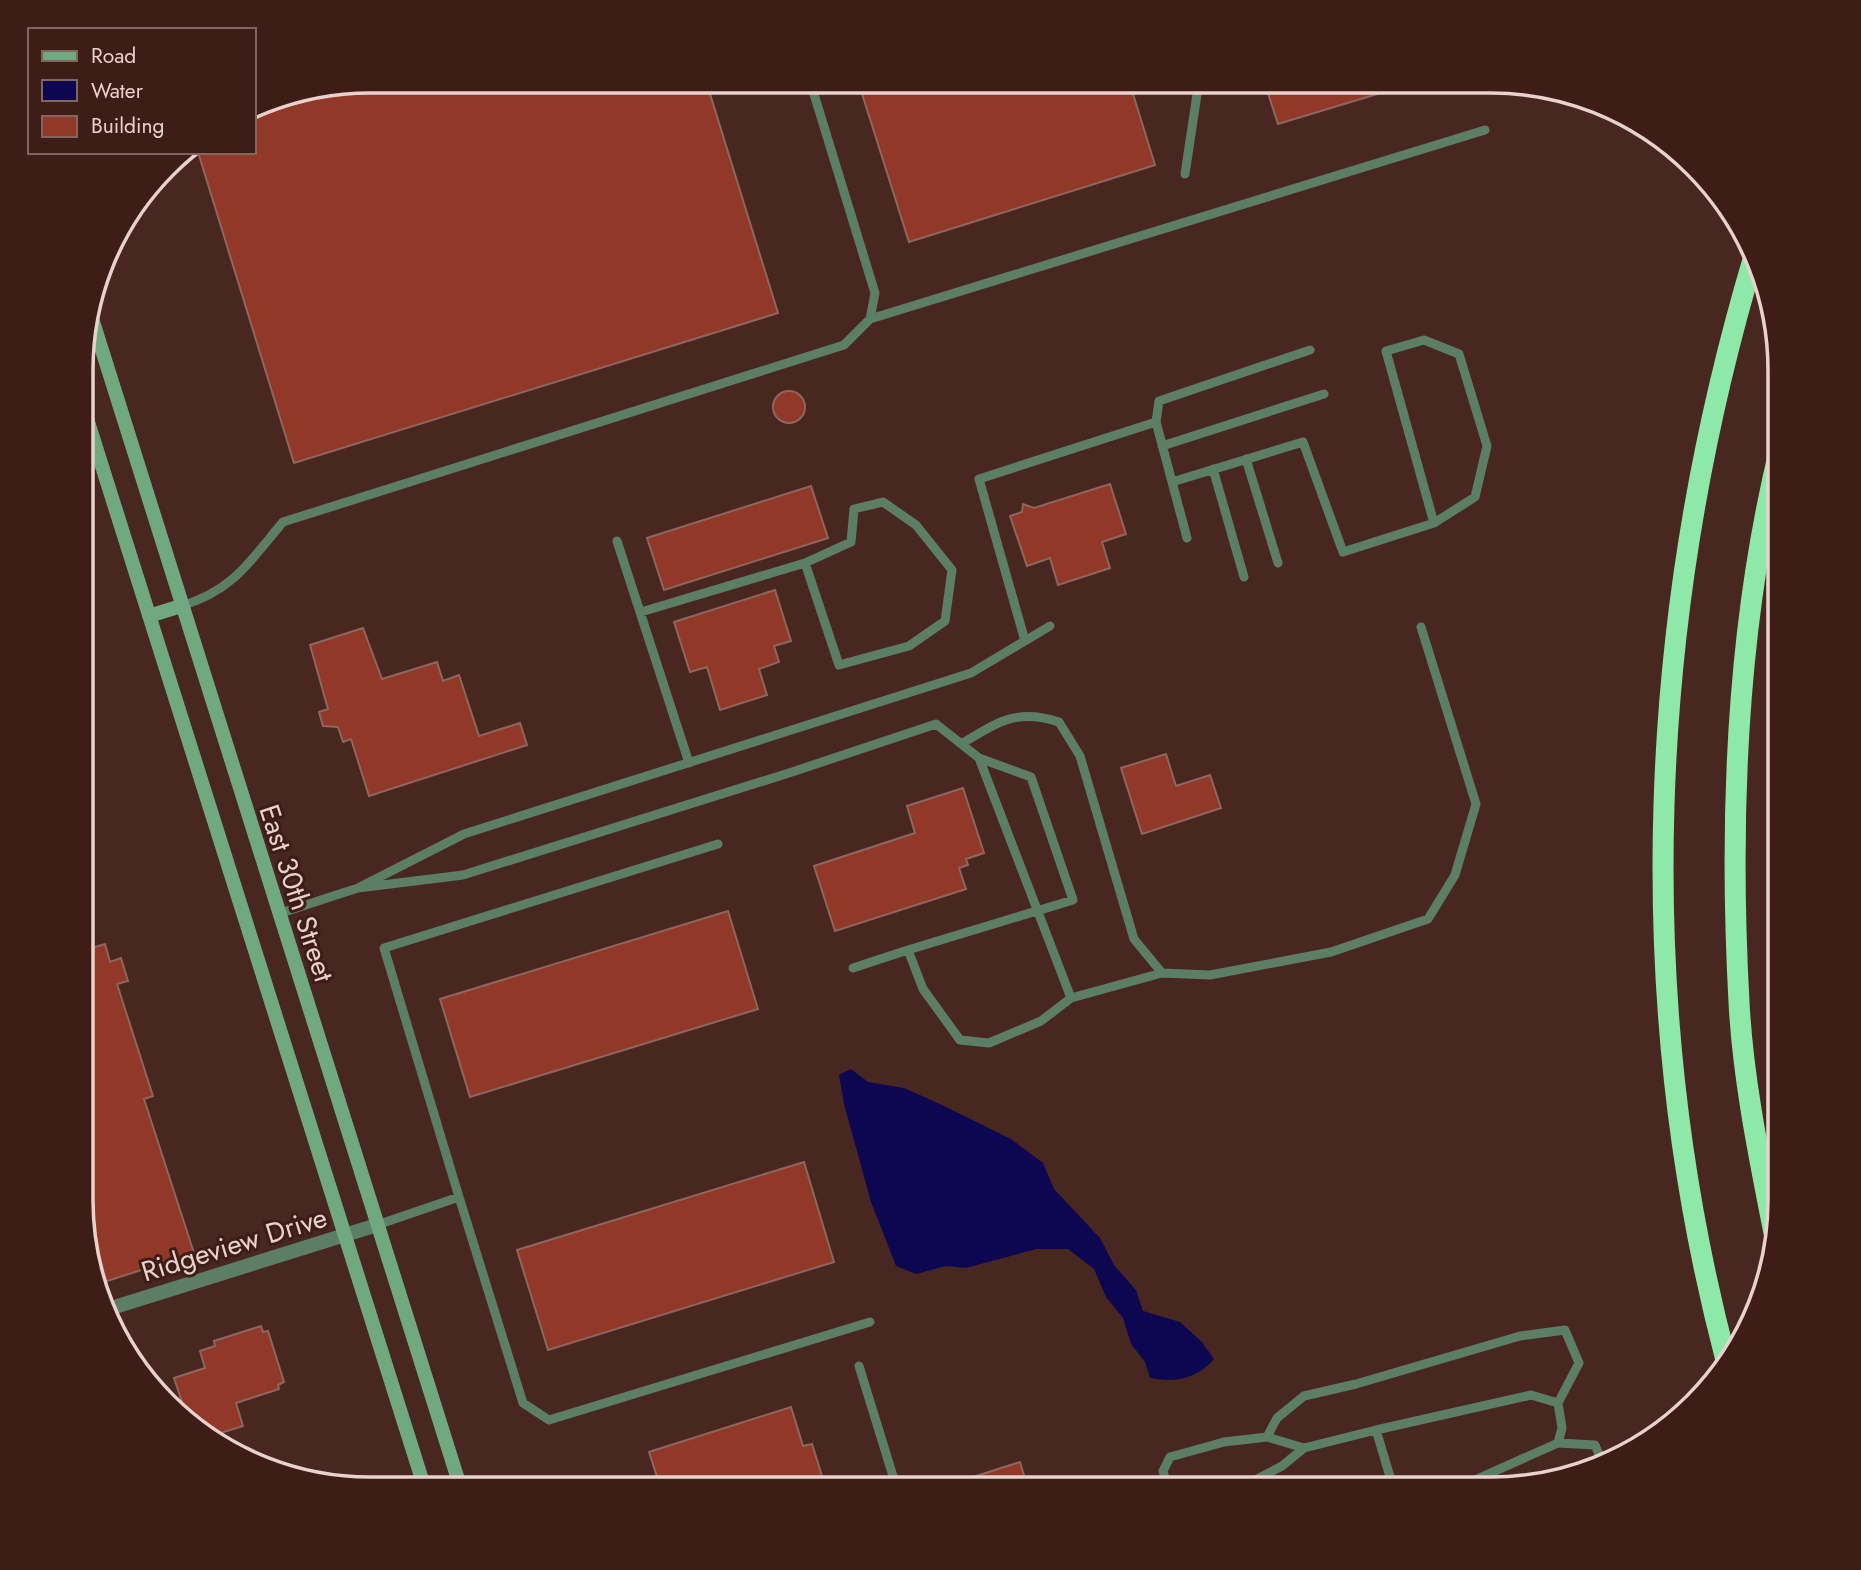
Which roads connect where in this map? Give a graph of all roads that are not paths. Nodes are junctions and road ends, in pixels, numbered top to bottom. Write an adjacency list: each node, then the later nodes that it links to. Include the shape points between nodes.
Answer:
1 (814, 93): 6 (lane, via 875,293)
2 (1197, 93): 4 (lane)
3 (1485, 130): 6 (lane)
4 (1185, 174)
5 (1750, 271): 46 (highway, via 1713,410 1690,524 1669,688 1662,811 1663,933 1676,1089 1703,1257)
6 (870, 319): 23 (lane, via 844,345 283,522 237,577 210,597)
7 (96, 330): 23 (main road, East 30th Street)
8 (1310, 350): 10 (lane, via 1159,401)
9 (1324, 394): 12 (lane)
10 (1156, 422): 12 (lane); 28 (lane, via 979,479)
11 (93, 438): 25 (main road, East 30th Street)
12 (1162, 446): 15 (lane)
13 (1246, 459): 14 (lane); 17 (lane, via 1303,442 1343,552); 21 (lane)
14 (1213, 469): 15 (lane); 22 (lane)
15 (1172, 482): 18 (lane)
16 (1768, 506): 41 (highway, via 1738,738 1736,869 1739,1004)
17 (1434, 523): 17 (lane, via 1386,351 1424,340 1459,354 1487,446 1475,497)
18 (1187, 538)
19 (617, 541): 24 (lane)
20 (805, 563): 20 (lane, via 839,665 909,646 946,621 952,570 916,525 883,502 854,509 851,542); 24 (lane)
21 (1278, 563)
22 (1244, 577)
23 (181, 606): 25 (main road); 35 (main road, East 30th Street)
24 (640, 612): 31 (lane)
25 (149, 616): 43 (main road, East 30th Street)
26 (1050, 626): 28 (lane)
27 (1421, 627): 38 (lane, via 1476,804 1455,875 1428,919 1331,952 1210,975)
28 (1025, 641): 31 (lane, via 971,673)
29 (961, 744): 30 (lane); 33 (lane, via 936,724 463,875); 38 (lane, via 1004,719 1037,715 1059,722 1080,756 1135,939)
30 (979, 758): 34 (lane); 34 (lane, via 1031,777 1073,900)
31 (689, 763): 33 (lane, via 464,834)
32 (718, 844): 40 (lane, via 384,948)
33 (358, 888): 35 (lane)
34 (1038, 911): 36 (lane); 39 (lane)
35 (278, 914): 42 (main road, East 30th Street)
36 (908, 950): 37 (lane); 39 (lane, via 923,989 960,1040 989,1043 1041,1021)
37 (853, 968)
38 (1162, 973): 39 (lane)
39 (1071, 998)
40 (459, 1197): 42 (lane); 45 (lane, via 523,1403 550,1420)
41 (1768, 1201)
42 (377, 1225): 43 (street, Ridgeview Drive); 55 (main road, East 30th Street)
43 (345, 1235): 44 (street, Ridgeview Drive); 54 (main road, East 30th Street)
44 (114, 1307)
45 (870, 1322)
46 (1724, 1351)
47 (859, 1366): 56 (lane)
48 (1558, 1403): 49 (lane, via 1531,1395); 50 (lane, via 1579,1363 1565,1330 1520,1336 1304,1396 1277,1418); 51 (lane, via 1562,1428)
49 (1376, 1430): 52 (lane); 59 (lane)
50 (1267, 1437): 52 (lane); 57 (lane, via 1224,1442 1170,1457)
51 (1558, 1443): 53 (lane, via 1595,1445); 60 (lane)
52 (1304, 1448): 58 (lane)
53 (1599, 1455)
54 (421, 1477)
55 (457, 1477)
56 (893, 1477)
57 (1165, 1477)
58 (1261, 1477)
59 (1390, 1477)
60 (1482, 1477)

